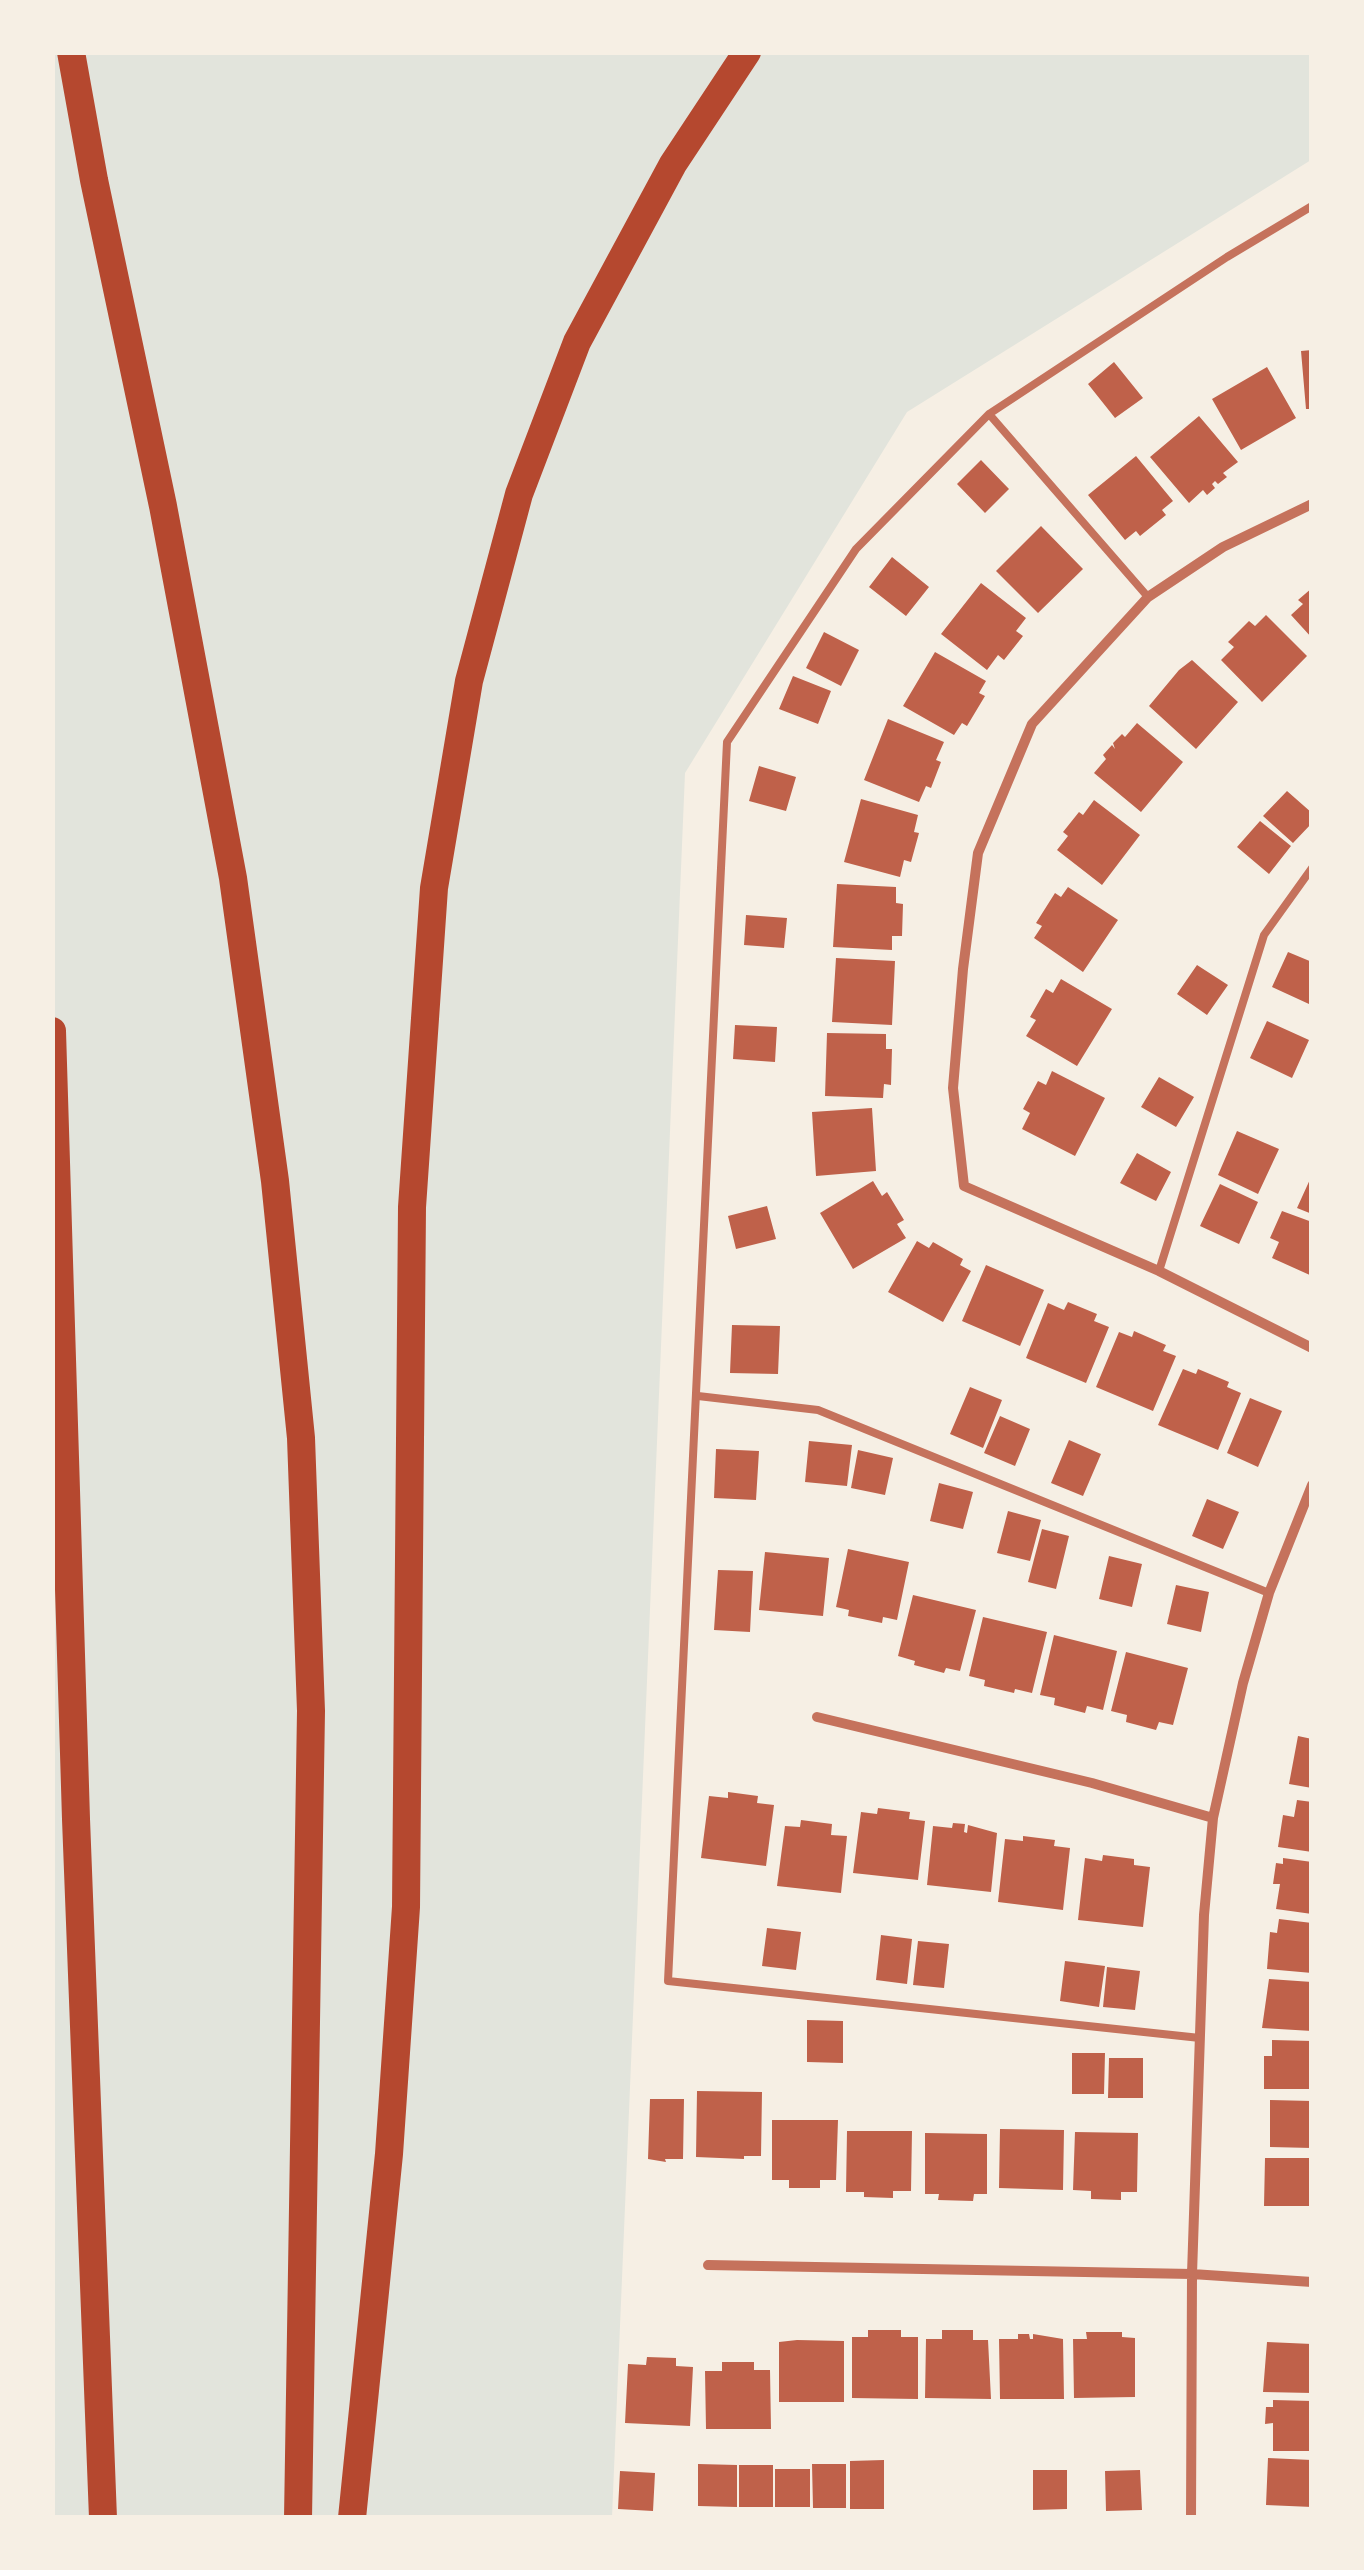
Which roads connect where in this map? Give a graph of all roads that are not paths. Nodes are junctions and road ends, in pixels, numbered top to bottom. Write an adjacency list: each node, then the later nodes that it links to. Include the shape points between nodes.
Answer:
1 (71, 52): 21 (highway, via 233,878 275,1181 300,1438 311,1710)
2 (747, 52): 22 (highway, via 672,164 577,342 525,477 468,681 434,888 412,1207 406,1906)
3 (1312, 206): 4 (lane)
4 (990, 414): 6 (lane); 11 (lane, via 856,549 727,742)
5 (1312, 504): 6 (street, via 1222,547)
6 (1148, 596): 9 (street, via 1032,724 978,853 953,1088 964,1186)
7 (1312, 868): 9 (lane, via 1264,934)
8 (52, 1031): 20 (highway)
9 (1158, 1271): 10 (street)
10 (1312, 1348)
11 (698, 1396): 13 (lane, via 818,1410); 16 (lane, via 668,1982)
12 (1312, 1486): 13 (street)
13 (1269, 1593): 15 (street)
14 (818, 1717): 15 (street)
15 (1213, 1818): 16 (street)
16 (1200, 2038): 18 (street)
17 (708, 2265): 18 (street)
18 (1192, 2274): 19 (street); 23 (street)
19 (1312, 2282)
20 (103, 2518)
21 (298, 2518)
22 (352, 2518)
23 (1190, 2518)

